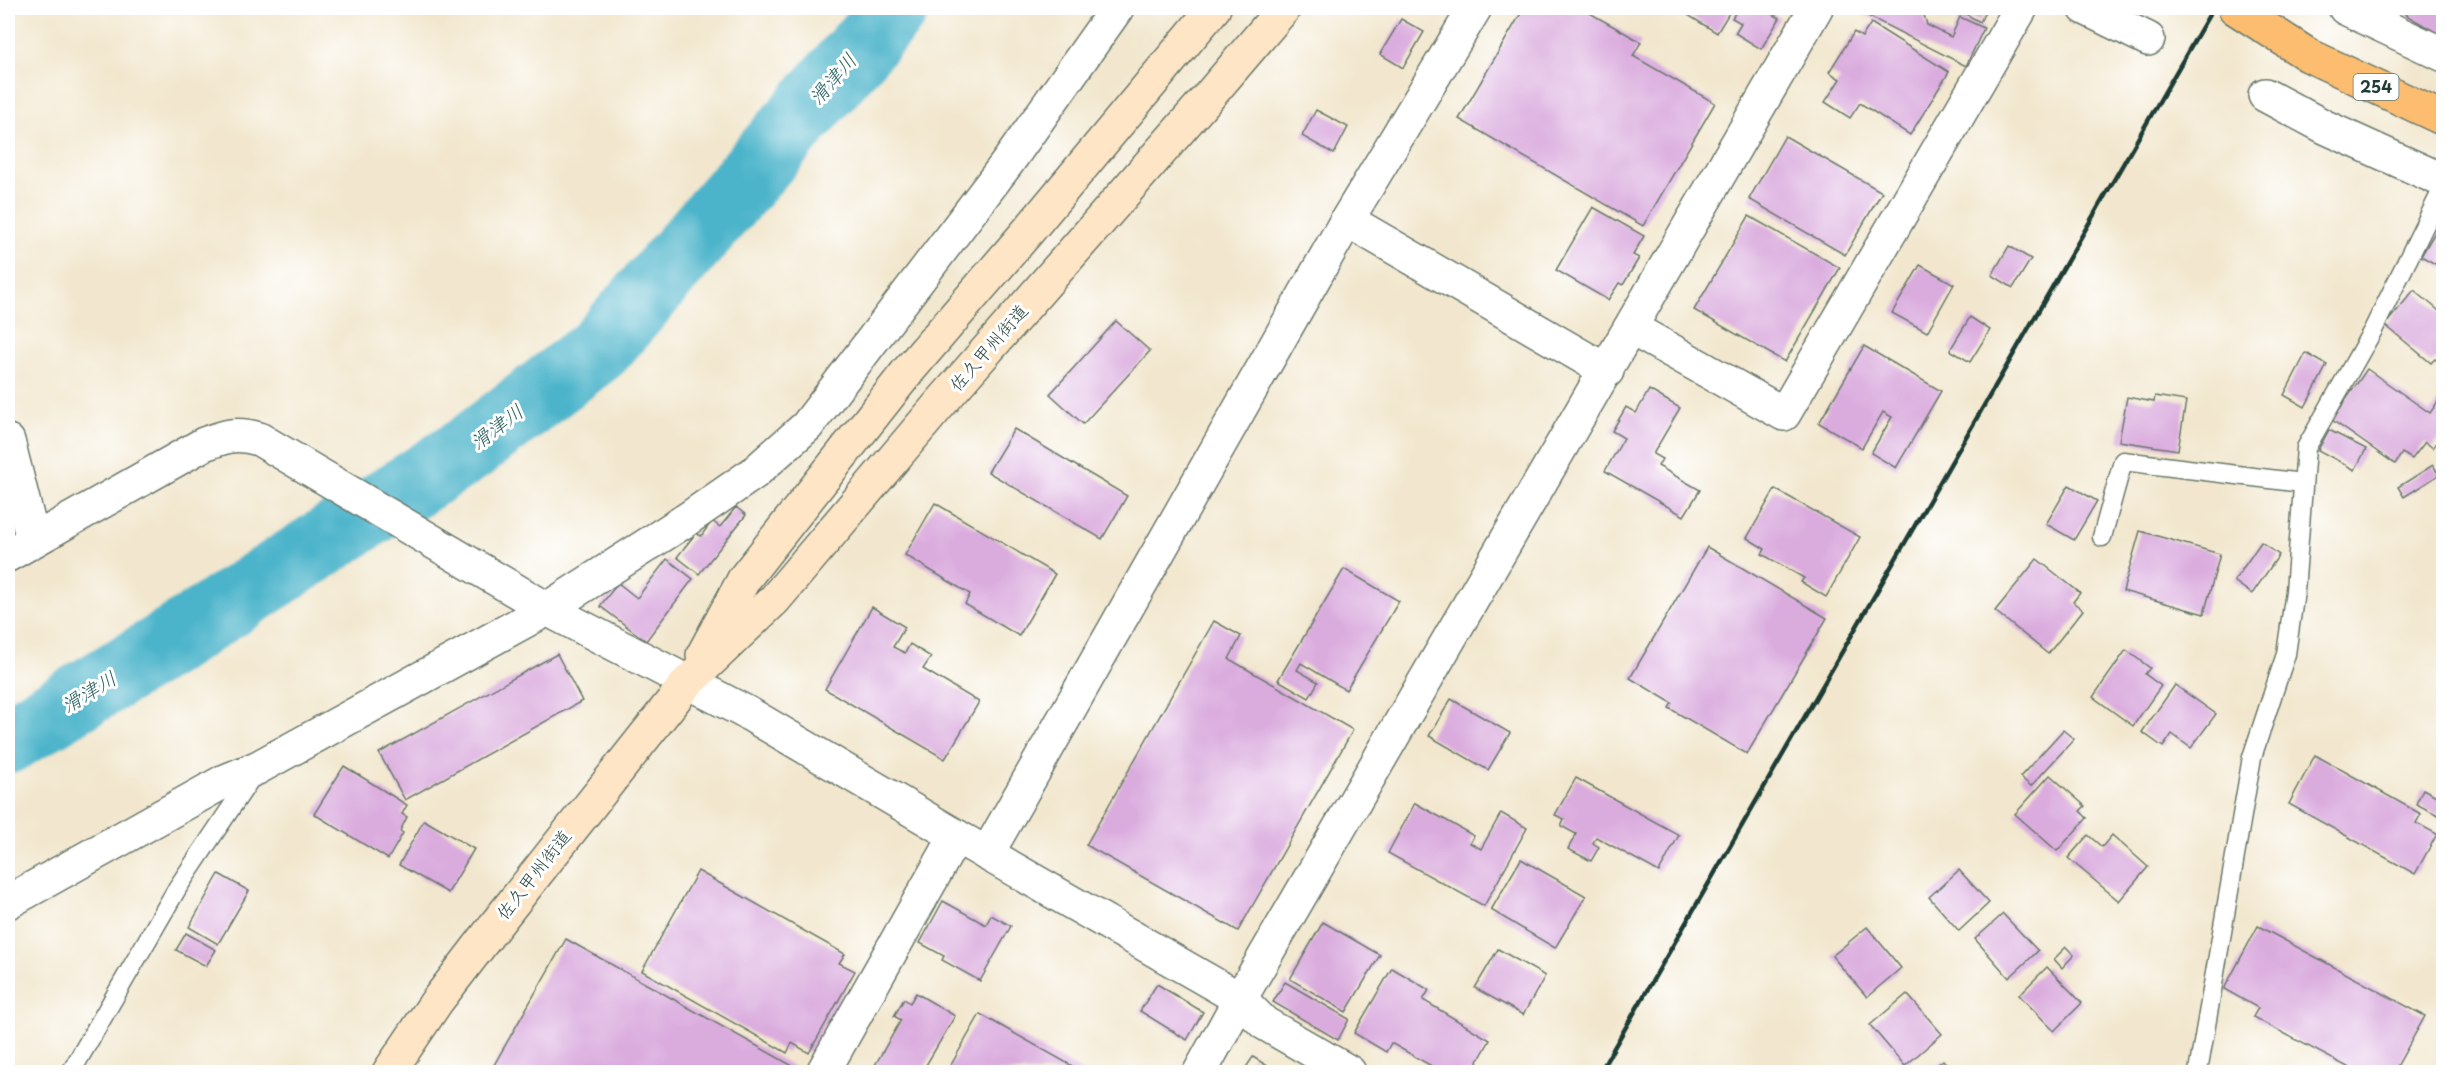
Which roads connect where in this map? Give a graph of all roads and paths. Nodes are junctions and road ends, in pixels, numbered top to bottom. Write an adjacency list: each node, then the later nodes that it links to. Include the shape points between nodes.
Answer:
1 (1117, 8): 24 (street, via 1008,162 807,426 754,473 686,520)
2 (1214, 8): 25 (main road, 佐久甲州街道, via 908,371 744,579)
3 (1284, 8): 25 (main road, 佐久甲州街道, via 775,598)
4 (1475, 8): 17 (street)
5 (1816, 8): 18 (street)
6 (2021, 8): 18 (street, via 1784,414)
7 (2085, 8): 11 (street)
8 (2213, 8): 12 (highway, 254)
9 (2235, 8): 12 (highway, 254)
10 (2345, 8): 13 (street)
11 (2148, 39)
12 (2308, 55): 15 (highway, 254)
13 (2444, 55)
14 (2265, 95): 16 (street)
15 (2444, 119)
16 (2444, 184): 21 (lane, via 2373,330 2306,447)
17 (1347, 220): 19 (street); 28 (street)
18 (1631, 328): 19 (street)
19 (1607, 371): 30 (street)
20 (8, 441): 23 (street)
21 (2302, 483): 22 (lane, via 2123,461); 36 (lane, via 2295,591 2286,654 2252,757)
22 (2102, 537)
23 (20, 548): 24 (street, via 204,444 228,435 245,434 280,449)
24 (542, 606): 25 (street); 26 (street)
25 (687, 683): 27 (street, via 751,715); 32 (main road, 佐久甲州街道, via 496,923)
26 (257, 768): 29 (street, via 222,782); 31 (lane, via 177,887)
27 (956, 836): 28 (street); 33 (street)
28 (987, 854): 30 (street)
29 (8, 902)
30 (1240, 999): 34 (street); 35 (street, via 1264,1023)
31 (71, 1072)
32 (389, 1072)
33 (823, 1072)
34 (1200, 1072)
35 (1349, 1072)
36 (2198, 1072)

